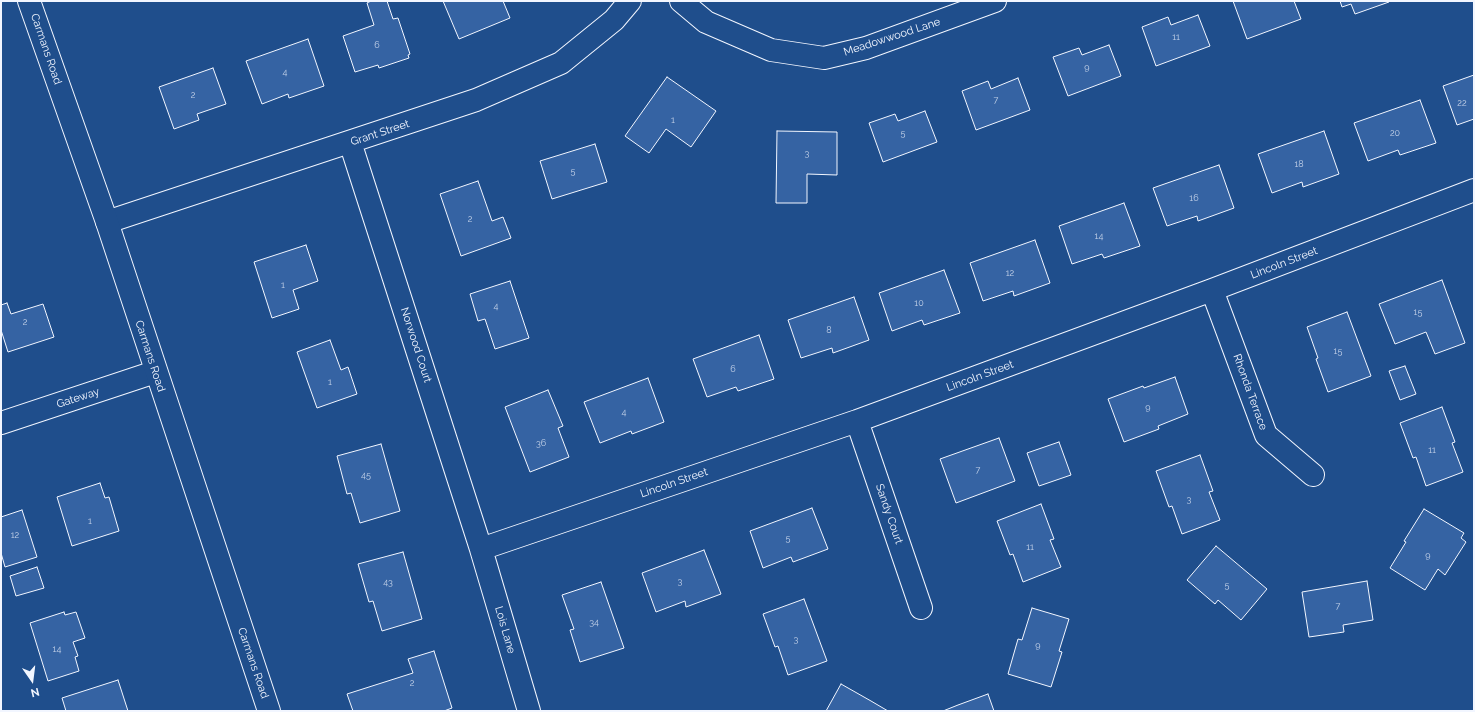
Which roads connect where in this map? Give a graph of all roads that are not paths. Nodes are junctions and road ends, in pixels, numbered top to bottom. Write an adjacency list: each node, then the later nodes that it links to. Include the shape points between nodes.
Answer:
1 (29, 1): 7 (street, Carmans Road)
2 (630, 1): 5 (street, Grant Street, via 614,20 561,63 476,100)
3 (682, 1): 4 (street, Meadowwood Lane, via 706,22 771,50 824,58 866,48)
4 (995, 1)
5 (350, 142): 7 (street, Grant Street); 13 (street, Norwood Court)
6 (1474, 190): 8 (street, Lincoln Street)
7 (107, 222): 9 (street, Carmans Road)
8 (1212, 290): 10 (street, Lincoln Street); 12 (street, Rhonda Terrace, via 1266,436)
9 (155, 372): 11 (street, Gateway); 15 (street, Carmans Road)
10 (857, 421): 13 (street, Lincoln Street); 14 (street, Sandy Court)
11 (1, 423)
12 (1313, 476)
13 (481, 549): 16 (street, Lois Lane)
14 (921, 608)
15 (269, 711)
16 (529, 711)

